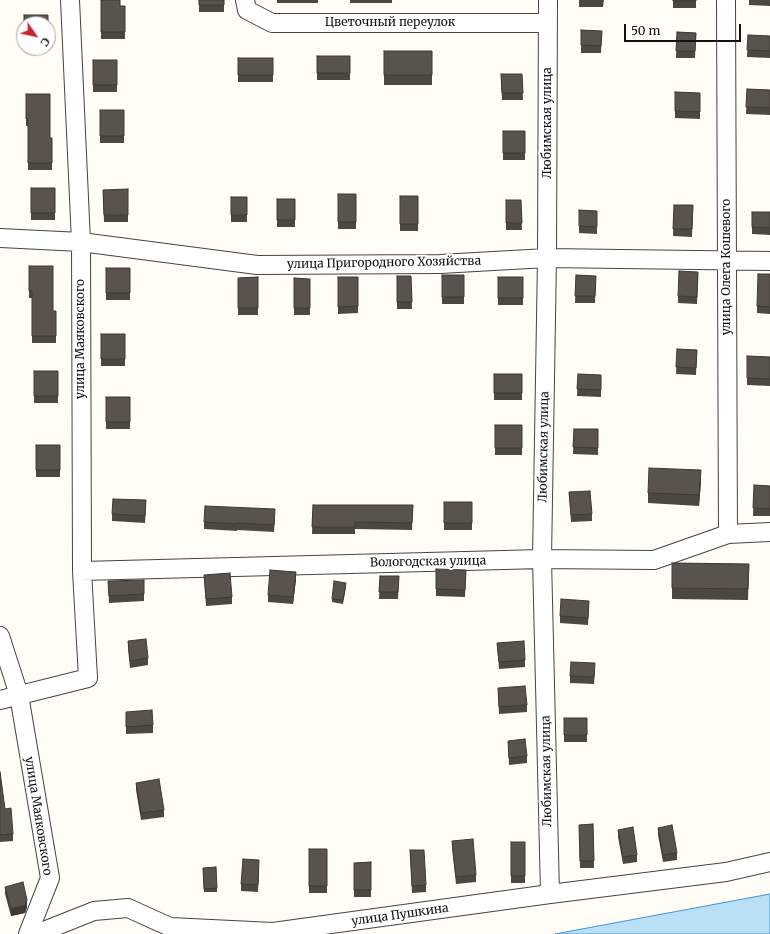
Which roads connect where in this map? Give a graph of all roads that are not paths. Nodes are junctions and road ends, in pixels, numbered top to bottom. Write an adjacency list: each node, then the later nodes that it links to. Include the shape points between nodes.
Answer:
1 (70, 0): 7 (street, улица Маяковского)
2 (245, 0): 5 (street, Цветочный переулок, via 246,10 272,23)
3 (548, 0): 5 (street, Любимская улица)
4 (726, 0): 9 (street, улица Олега Кошевого)
5 (548, 23): 8 (street, Любимская улица)
6 (0, 238): 7 (street, улица Пригородного Хозяйства)
7 (81, 242): 8 (street, улица Пригородного Хозяйства, via 256,265 440,264); 14 (street, улица Маяковского)
8 (547, 258): 9 (street, улица Пригородного Хозяйства); 13 (street, Любимская улица)
9 (727, 259): 10 (street, улица Пригородного Хозяйства); 12 (street, улица Олега Кошевого)
10 (770, 260)
11 (770, 532): 12 (street, Вологодская улица)
12 (728, 534): 13 (street, Вологодская улица, via 654,560)
13 (542, 560): 14 (street, Вологодская улица); 19 (street, Любимская улица)
14 (82, 571): 16 (street, улица Маяковского, via 88,678)
15 (0, 636): 16 (street)
16 (19, 695): 17 (street); 20 (street, улица Маяковского, via 50,878)
17 (0, 700)
18 (770, 862): 19 (street, улица Пушкина, via 726,872)
19 (550, 894): 21 (street, улица Пушкина, via 273,932 170,927 128,908 94,911)
20 (28, 934)
21 (36, 934)

